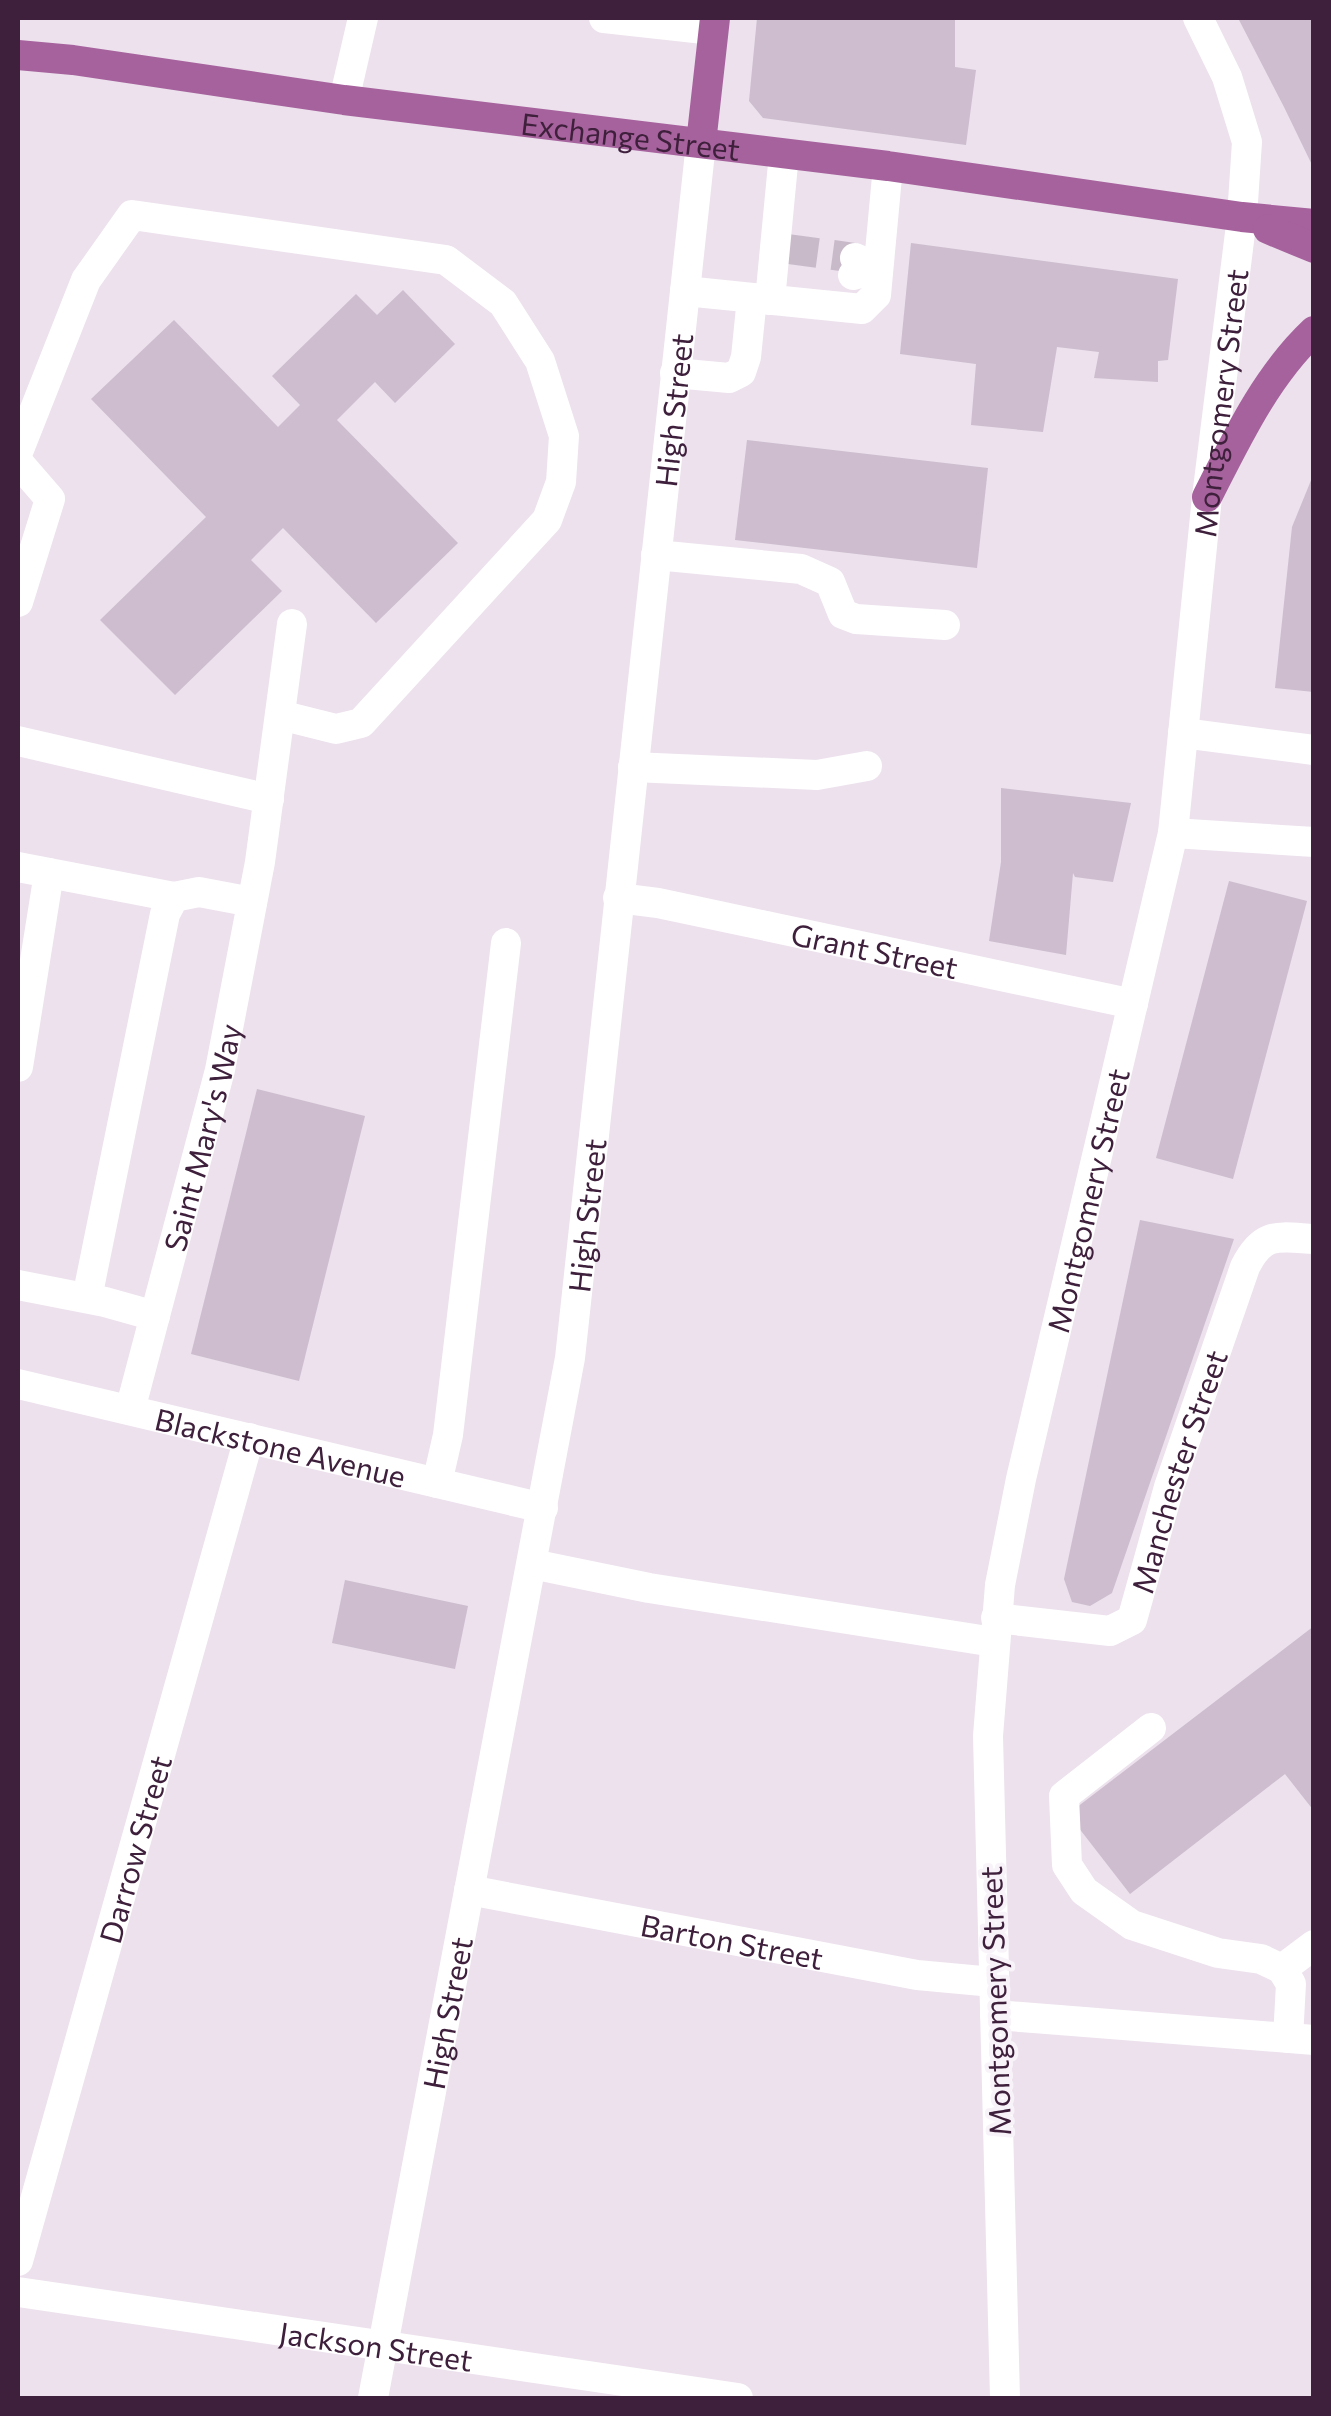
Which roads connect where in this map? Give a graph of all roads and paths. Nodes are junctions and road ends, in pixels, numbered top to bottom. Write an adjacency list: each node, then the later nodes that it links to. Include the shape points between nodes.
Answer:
1 (362, 18): 6 (street)
2 (604, 18): 4 (street)
3 (1198, 18): 10 (street, Montgomery Street, via 1227,76 1248,142)
4 (714, 24): 7 (main road, High Street)
5 (18, 56): 6 (main road, Exchange Street)
6 (344, 100): 7 (main road, Exchange Street)
7 (701, 143): 8 (main road, Exchange Street); 13 (street, High Street)
8 (784, 154): 9 (main road, Exchange Street); 14 (street, via 783,258)
9 (888, 166): 10 (main road, Exchange Street); 14 (street, via 862,267 876,295 862,309)
10 (1242, 217): 11 (main road, Exchange Street); 12 (main road, Exchange Street); 19 (street, Montgomery Street)
11 (1314, 224)
12 (1314, 248)
13 (684, 291): 14 (street); 16 (street, High Street)
14 (761, 299): 16 (street, via 742,372 730,378)
15 (1314, 331): 19 (main road, via 1270,385)
16 (676, 373): 20 (street, High Street)
17 (18, 452): 24 (street, via 86,280 132,215 446,260 503,303 540,362 564,436 561,482 548,520 360,723 336,729)
18 (18, 462): 21 (street, via 50,499)
19 (1207, 497): 25 (street, Montgomery Street)
20 (656, 554): 23 (street, via 801,569 830,582 843,614); 29 (street, High Street)
21 (18, 602)
22 (292, 624): 24 (street, Saint Mary's Way)
23 (946, 625)
24 (280, 716): 30 (street, Saint Mary's Way)
25 (1183, 733): 27 (street); 31 (street, Montgomery Street)
26 (18, 741): 30 (street)
27 (1314, 750)
28 (867, 766): 29 (street, via 817,776)
29 (633, 767): 36 (street, High Street)
30 (269, 799): 37 (street, Saint Mary's Way)
31 (1173, 832): 32 (street); 39 (street, Montgomery Street)
32 (1314, 842)
33 (18, 866): 34 (street)
34 (49, 873): 35 (street); 40 (street)
35 (174, 897): 37 (street, via 199,892); 43 (street, via 165,914)
36 (618, 898): 39 (street, Grant Street); 49 (street, High Street, via 577,1310)
37 (252, 902): 44 (street, Saint Mary's Way, via 220,1070)
38 (506, 943): 48 (street)
39 (1133, 1004): 51 (street, Montgomery Street, via 1021,1480)
40 (18, 1066)
41 (1314, 1239): 51 (street, Manchester Street, via 1269,1238 1245,1268 1169,1487 1132,1620 1110,1631)
42 (18, 1285): 43 (street)
43 (87, 1298): 44 (street)
44 (155, 1316): 46 (street, Saint Mary's Way)
45 (18, 1384): 46 (street, Blackstone Avenue)
46 (130, 1410): 47 (street, Blackstone Avenue)
47 (250, 1438): 48 (street, Blackstone Avenue); 59 (street, Darrow Street)
48 (437, 1483): 49 (street, Blackstone Avenue)
49 (543, 1508): 50 (street, High Street)
50 (532, 1564): 51 (street, via 649,1588); 53 (street, High Street)
51 (995, 1630): 56 (street, Montgomery Street, via 987,1784)
52 (1151, 1728): 55 (street, via 1064,1796 1067,1866 1084,1891 1132,1925)
53 (469, 1890): 56 (street, Barton Street, via 917,1975); 61 (street, High Street)
54 (1314, 1945): 55 (street)
55 (1282, 1969): 58 (street)
56 (993, 1982): 57 (street, Montgomery Street)
57 (995, 2015): 58 (street); 64 (street, Montgomery Street)
58 (1301, 2039)
59 (18, 2261)
60 (18, 2292): 61 (street, Jackson Street)
61 (383, 2345): 62 (street, High Street); 63 (street, Jackson Street)
62 (373, 2398)
63 (738, 2398)
64 (1005, 2398)

